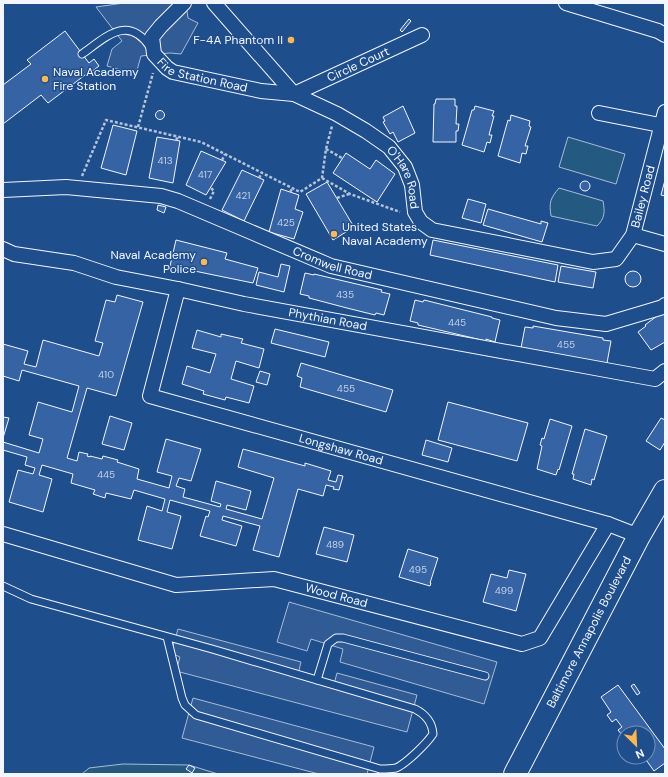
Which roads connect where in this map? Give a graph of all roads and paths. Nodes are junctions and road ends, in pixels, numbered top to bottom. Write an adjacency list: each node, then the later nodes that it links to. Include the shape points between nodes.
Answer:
1 (184, 3): 7 (street, Fire Station Road, via 152,37)
2 (214, 3): 9 (street, O'Hare Road)
3 (566, 3): 5 (street)
4 (422, 35): 9 (street, Circle Court)
5 (665, 35)
6 (82, 54): 7 (lane, via 102,40 122,30 129,30 144,38)
7 (154, 54): 9 (street, Fire Station Road, via 173,72 261,91)
8 (153, 73): 13 (path)
9 (294, 94): 32 (street, O'Hare Road, via 337,114 389,146 405,167 412,186 415,212 421,222 432,230 593,262 616,259)
10 (599, 113): 11 (street)
11 (664, 121): 32 (street, Bailey Road)
12 (332, 124): 16 (path)
13 (138, 127): 14 (path); 23 (path, via 106,120)
14 (178, 137): 15 (path); 17 (path, via 201,142)
15 (176, 140)
16 (326, 149): 18 (path); 22 (path)
17 (225, 154): 19 (path); 20 (path)
18 (342, 158)
19 (222, 160)
20 (262, 173): 21 (path); 25 (path)
21 (259, 178)
22 (322, 178): 25 (path, via 300,192); 28 (path)
23 (80, 180)
24 (211, 188): 30 (path, via 214,191)
25 (293, 188): 27 (path)
26 (3, 190): 36 (street, Cromwell Road, via 66,187 161,196 331,266 556,318 606,324)
27 (290, 192)
28 (350, 194): 29 (path); 31 (path)
29 (337, 198)
30 (210, 200)
31 (405, 214)
32 (633, 236): 33 (street)
33 (665, 244)
34 (3, 249): 35 (street, Phythian Road, via 14,254 74,263 116,277)
35 (178, 289): 37 (street, Phythian Road, via 244,304); 39 (street, Longshaw Road, via 150,396)
36 (665, 305)
37 (660, 375)
38 (665, 491): 41 (main road, Baltimore Annapolis Boulevard)
39 (608, 524): 40 (street, Wood Road, via 540,638 522,644 274,579 176,586); 41 (street, Longshaw Road)
40 (3, 534)
41 (639, 536): 46 (main road, Baltimore Annapolis Boulevard)
42 (3, 586): 43 (lane, via 31,599)
43 (167, 637): 45 (lane); 45 (lane, via 182,698 185,705 196,715 380,769 397,768 425,745 433,734 429,719 422,712)
44 (485, 676): 45 (lane, via 336,638 328,644)
45 (317, 680)
46 (515, 774)

